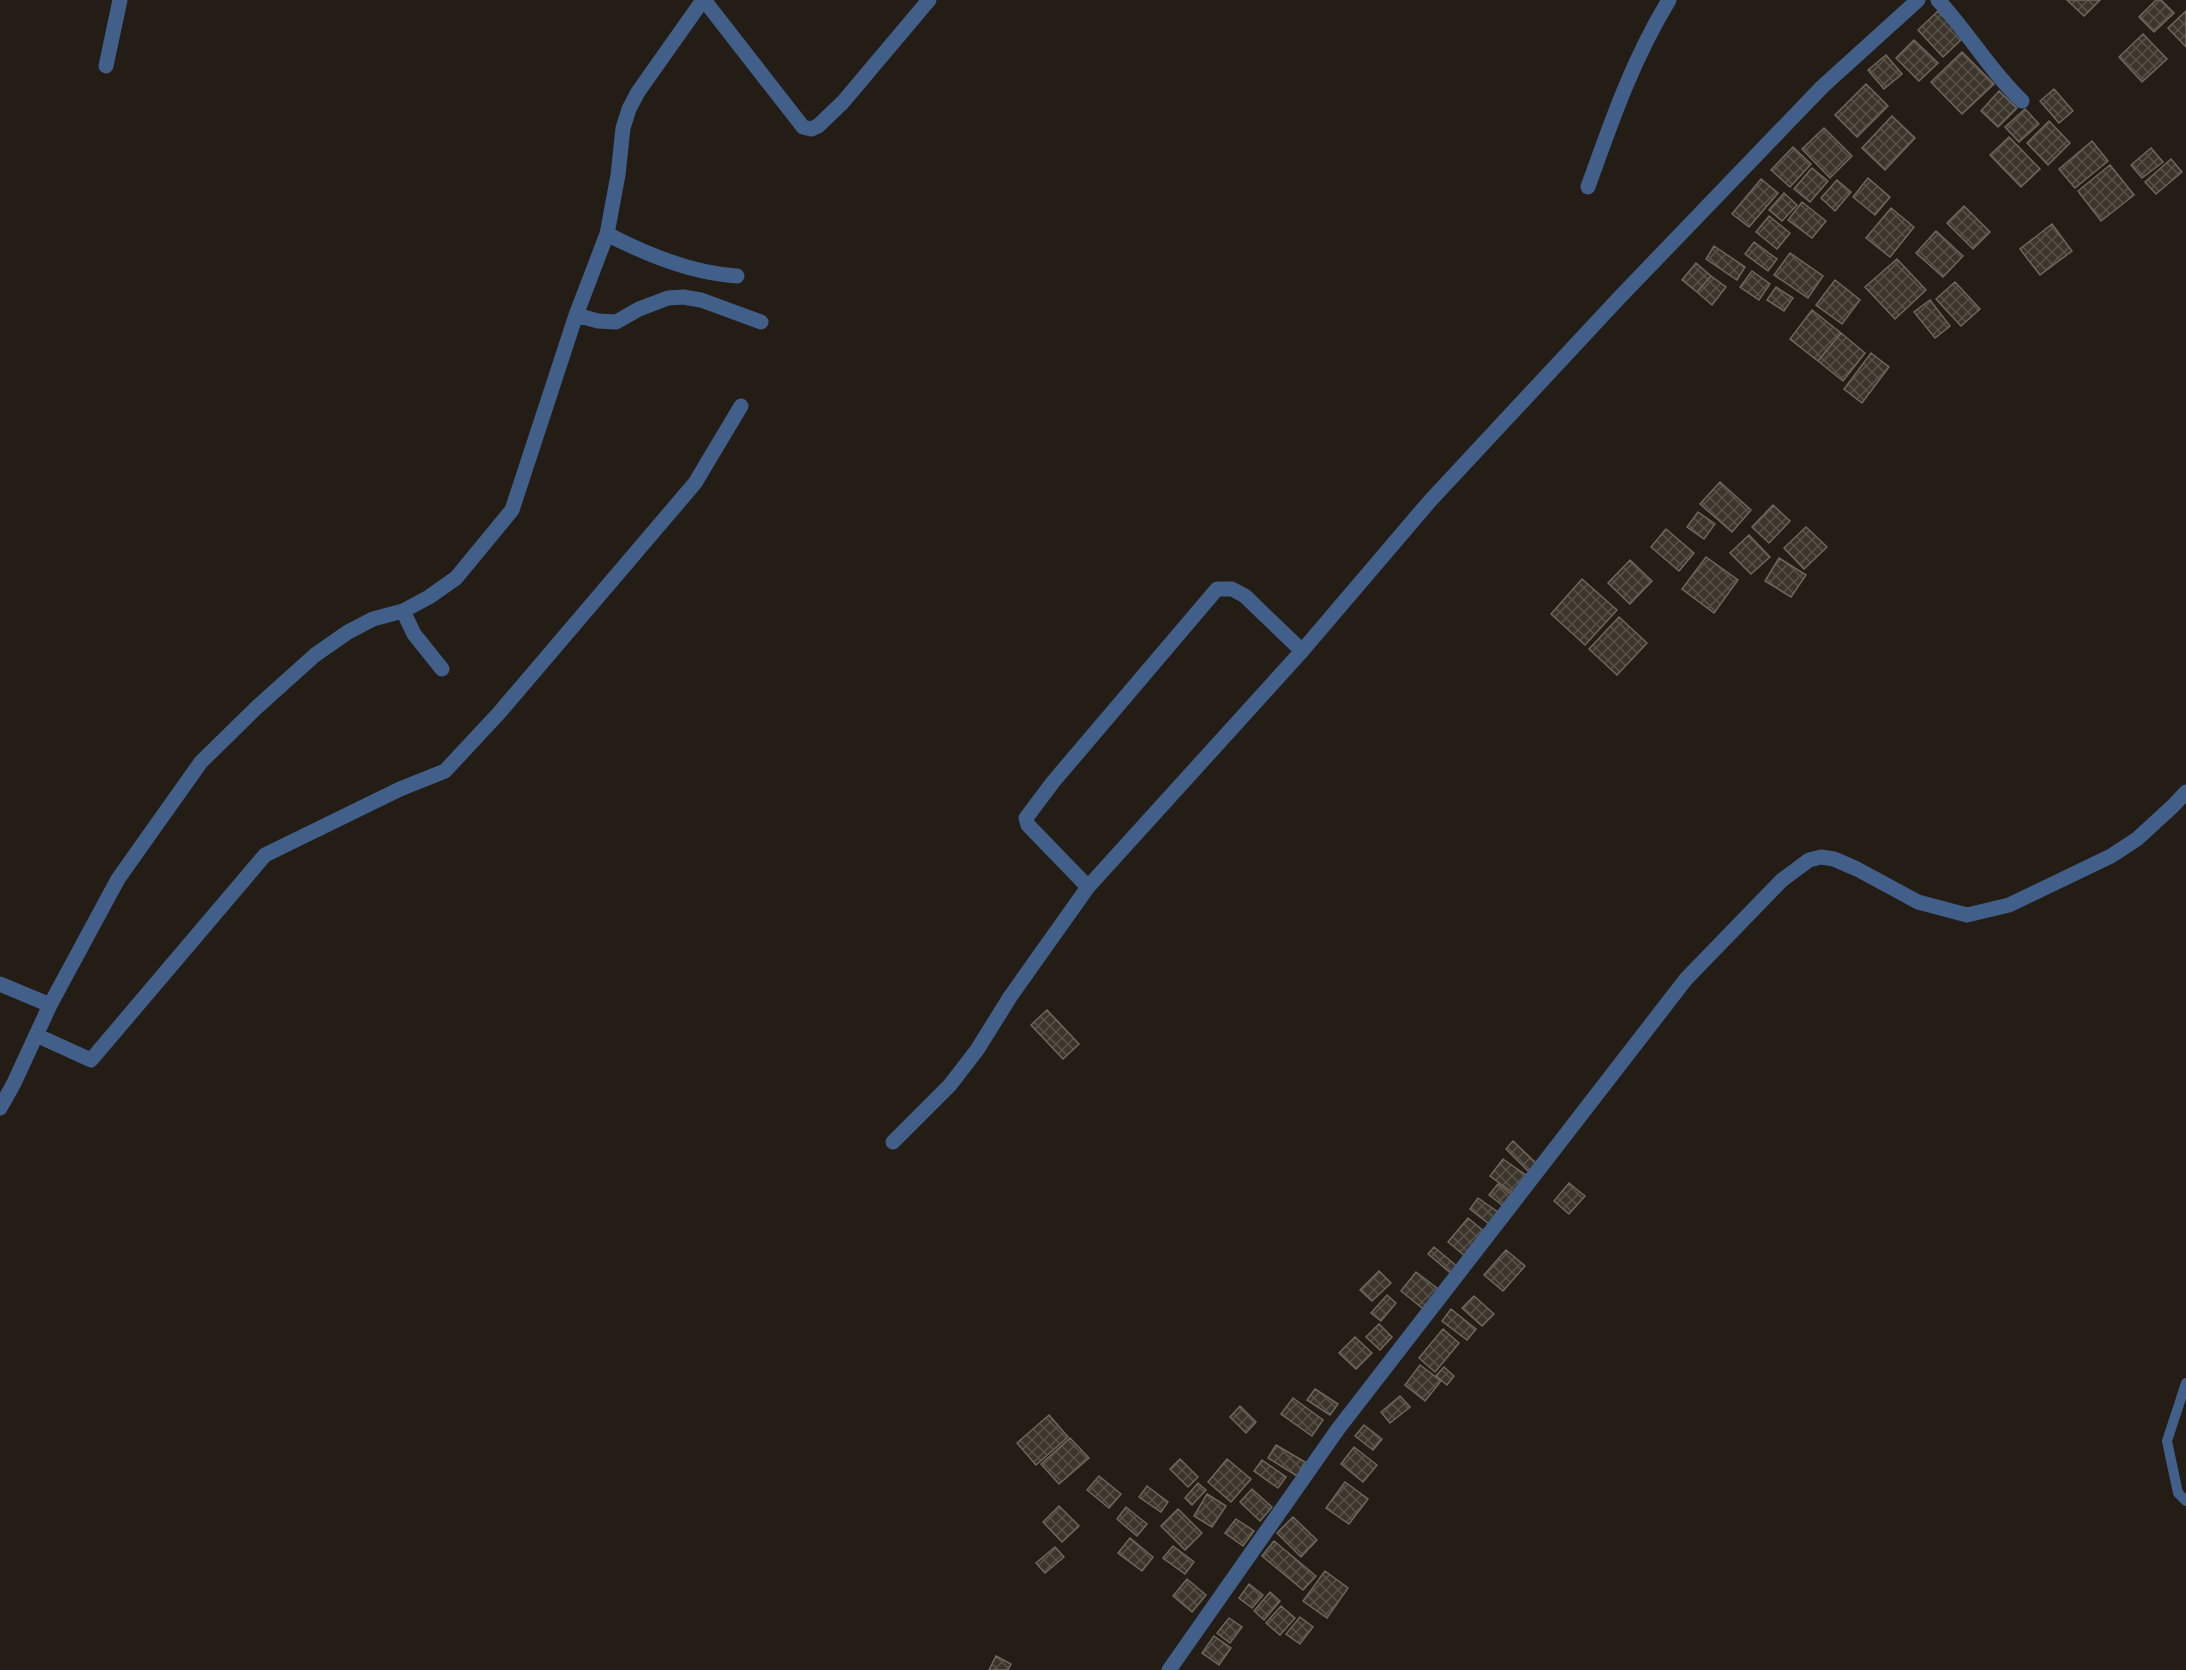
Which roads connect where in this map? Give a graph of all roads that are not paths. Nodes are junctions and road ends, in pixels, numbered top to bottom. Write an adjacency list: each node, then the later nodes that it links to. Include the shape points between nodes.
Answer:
1 (120, 0): 7 (street)
2 (704, 0): 3 (street, via 803,127 811,129 843,102); 10 (street, via 628,109)
3 (929, 0)
4 (1669, 0): 9 (street, via 1648,34 1625,85)
5 (1918, 0): 16 (street, via 1822,87 1611,307 1429,502)
6 (1938, 0): 8 (street)
7 (106, 66)
8 (2022, 100)
9 (1588, 187)
10 (607, 234): 11 (street, via 644,254 712,274); 12 (street)
11 (737, 276)
12 (576, 315): 13 (street, via 616,322 668,298 683,297); 15 (street, via 512,510 456,578)
13 (761, 322)
14 (741, 406): 22 (street, via 695,483 445,771 265,855 91,1060)
15 (403, 611): 17 (street, via 414,634); 21 (street, via 348,632 315,655 201,762 118,879)
16 (1302, 651): 19 (street); 19 (street, via 1245,596 1223,588 1210,596 1026,818 1028,825)
17 (442, 669)
18 (2186, 792): 27 (street, via 2137,839 2111,856 2009,905 1967,915 1918,902 1857,869 1821,857 1809,860 1782,880 1679,988 1338,1430)
19 (1088, 887): 24 (street, via 977,1050 950,1085)
20 (0, 984): 21 (street)
21 (50, 1005): 22 (street)
22 (36, 1035): 23 (street)
23 (0, 1108)
24 (893, 1142)
25 (2186, 1383): 26 (lane, via 2167,1440 2178,1493)
26 (2186, 1501)
27 (1169, 1670)

